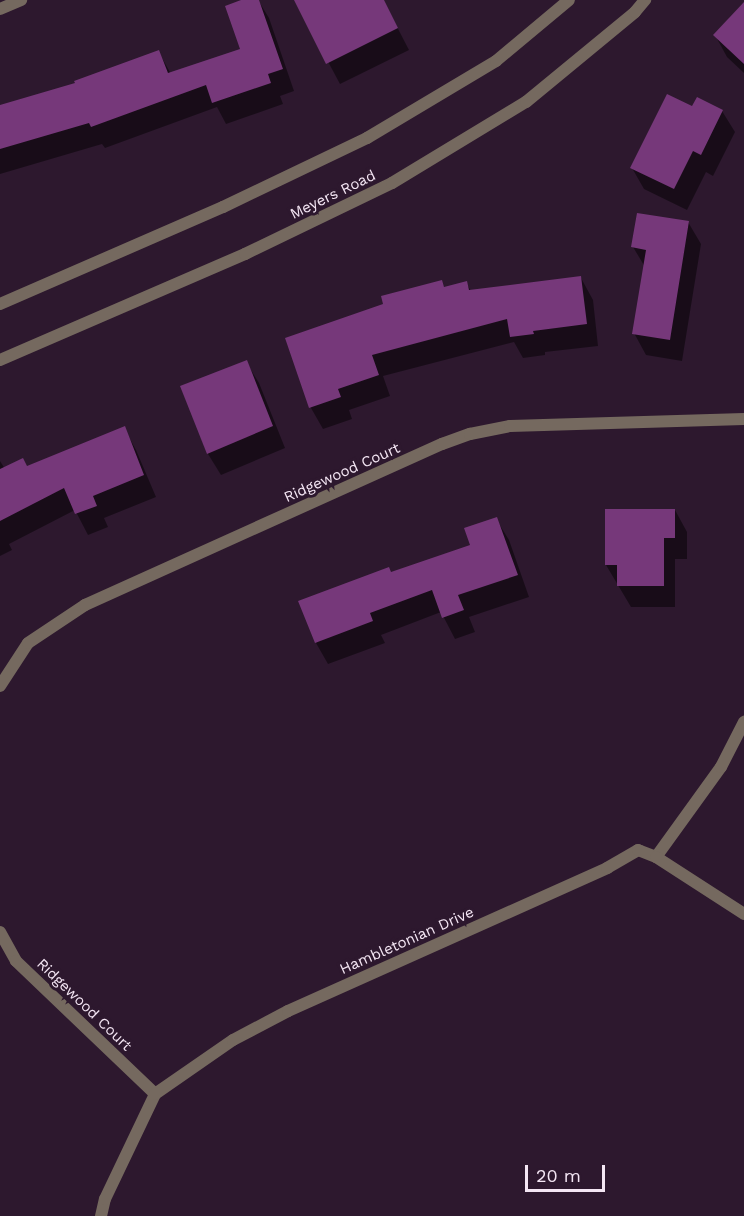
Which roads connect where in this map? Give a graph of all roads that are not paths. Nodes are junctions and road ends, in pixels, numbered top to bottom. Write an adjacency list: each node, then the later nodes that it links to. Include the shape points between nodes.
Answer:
1 (21, 0): 4 (street)
2 (569, 0): 5 (street, via 496,61 367,138 224,207)
3 (645, 0): 6 (street, Meyers Road, via 526,102 392,183 245,254)
4 (0, 9)
5 (0, 304)
6 (0, 360)
7 (744, 419): 8 (street, Ridgewood Court, via 510,426 442,444 85,605 28,643)
8 (0, 686)
9 (744, 722): 10 (street, via 720,767)
10 (656, 857): 11 (street); 13 (street, Hambletonian Drive, via 638,850 607,868 288,1011 233,1040)
11 (744, 914)
12 (0, 932): 13 (street, Ridgewood Court, via 16,961)
13 (155, 1094): 14 (street, Hambletonian Drive, via 105,1199)
14 (101, 1216)

